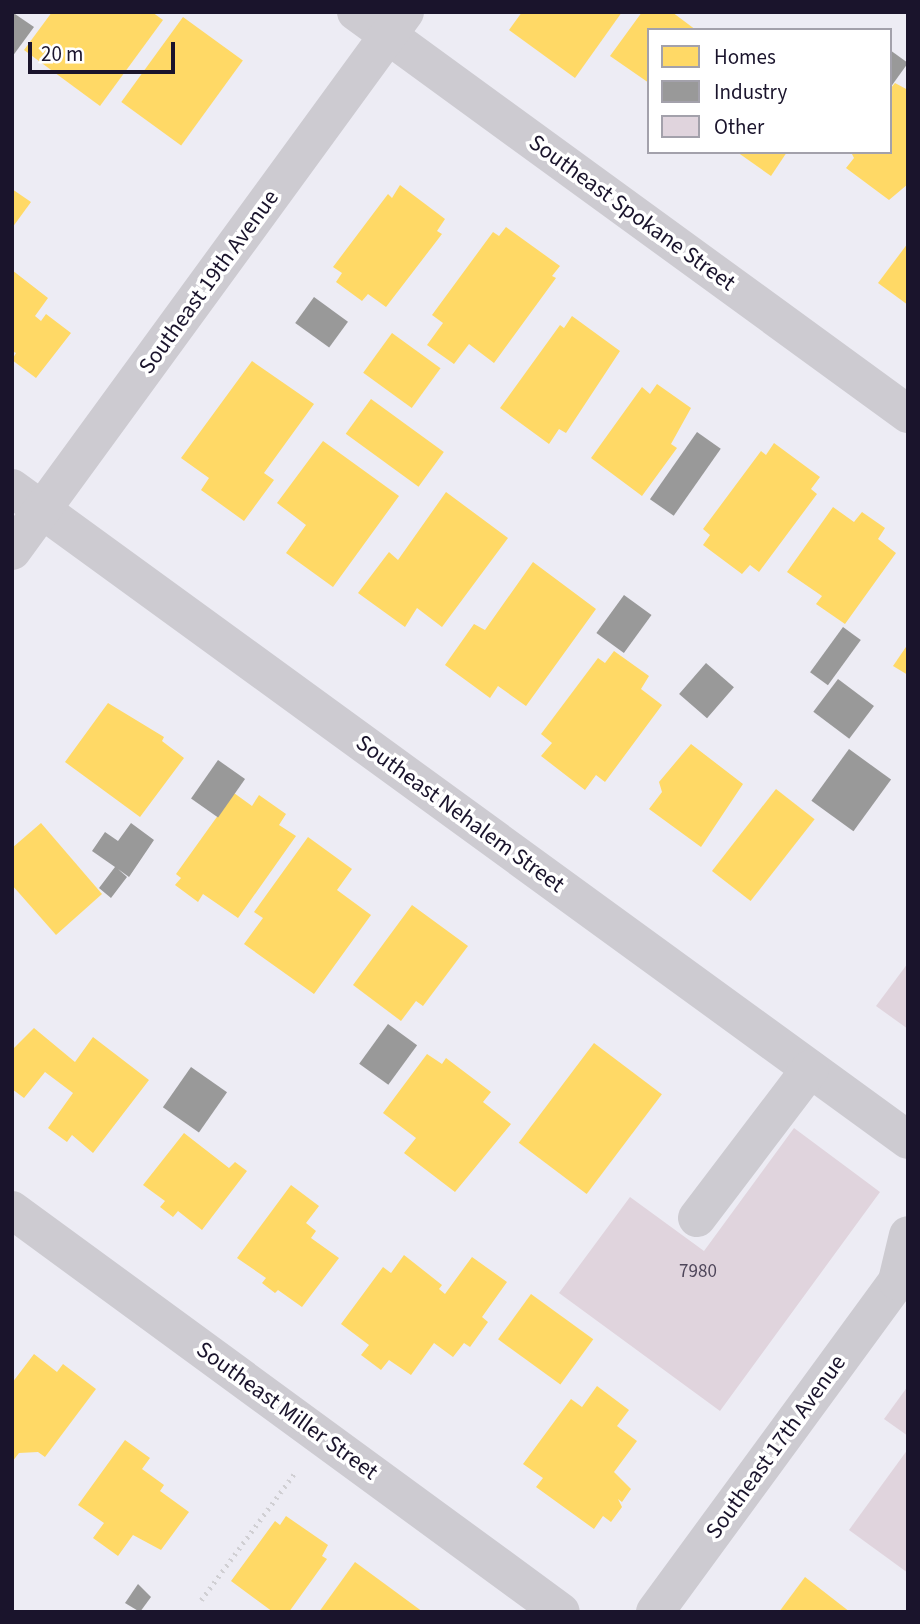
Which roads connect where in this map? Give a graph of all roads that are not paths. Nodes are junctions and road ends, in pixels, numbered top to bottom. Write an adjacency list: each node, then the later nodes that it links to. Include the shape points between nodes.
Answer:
1 (356, 12): 2 (street, Southeast Spokane Street)
2 (397, 24): 3 (street, Southeast Spokane Street); 4 (street, Southeast 19th Avenue)
3 (908, 414)
4 (27, 499): 5 (street, Southeast 19th Avenue); 6 (street, Southeast Nehalem Street)
5 (12, 551)
6 (810, 1069): 7 (street, Southeast Nehalem Street); 9 (street)
7 (908, 1140)
8 (12, 1210): 12 (street, Southeast Miller Street)
9 (697, 1218)
10 (908, 1235): 11 (street, Southeast 17th Avenue)
11 (902, 1279): 13 (street, Southeast 17th Avenue)
12 (561, 1612)
13 (655, 1612)

